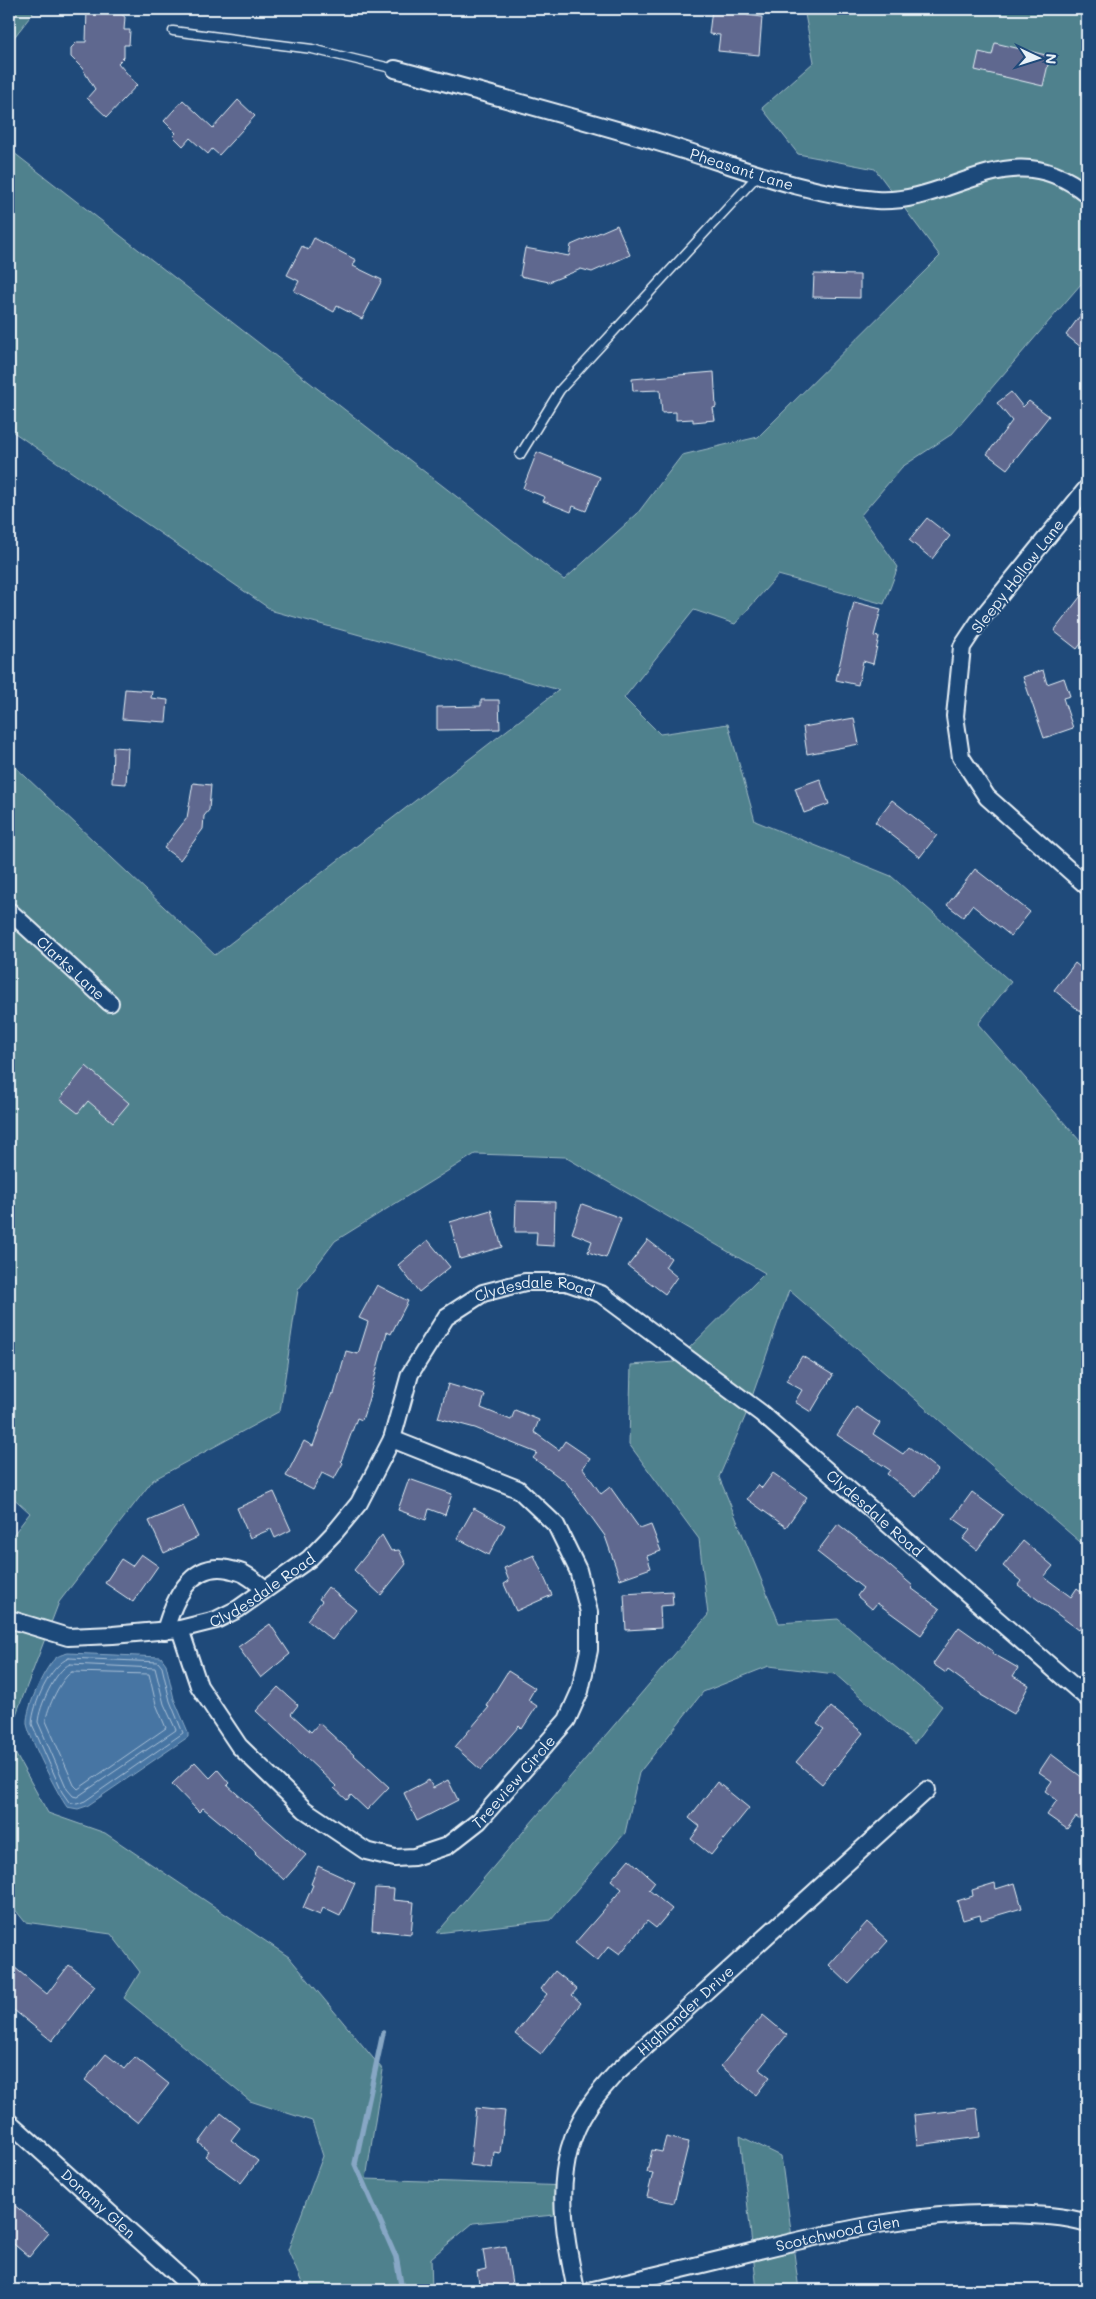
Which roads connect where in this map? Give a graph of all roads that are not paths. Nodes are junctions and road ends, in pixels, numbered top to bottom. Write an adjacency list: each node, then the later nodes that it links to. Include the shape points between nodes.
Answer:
1 (173, 30): 2 (lane, via 312,49)
2 (395, 69): 3 (street, Pheasant Lane, via 577,117)
3 (760, 174): 4 (street, Pheasant Lane, via 815,191 877,200 910,198 990,172 1031,168 1059,175); 5 (lane, via 560,390)
4 (1087, 194)
5 (520, 455)
6 (1087, 488): 7 (street, Sleepy Hollow Lane, via 980,620 962,647 955,716 961,757 987,797)
7 (1087, 886)
8 (9, 911): 9 (street, Clarks Lane)
9 (110, 1003)
10 (392, 1439): 11 (street, Clydesdale Road, via 359,1503 336,1531 309,1559); 13 (street, Treeview Circle, via 518,1489 556,1525 578,1570 589,1612 589,1650 580,1691 567,1720 479,1821 447,1846 414,1858 395,1858 366,1851 305,1810 239,1746 199,1686); 14 (street, Clydesdale Road, via 410,1374 446,1317 483,1293 525,1282 566,1282 601,1294 761,1413)
11 (265, 1589): 13 (street, Clydesdale Road, via 216,1620); 13 (street, via 245,1573 221,1568 201,1572 183,1586 171,1608)
12 (9, 1619): 13 (street, Clydesdale Road, via 68,1637)
13 (172, 1630)
14 (1087, 1698)
15 (927, 1790): 19 (street, Highlander Drive, via 617,2072 588,2108 569,2144 561,2193 565,2238)
16 (9, 2122): 18 (street, Donamy Glen)
17 (1087, 2223): 20 (street, Scotchwood Glen, via 1018,2214 925,2216 840,2230)
18 (189, 2285)
19 (576, 2290)
20 (594, 2290)

